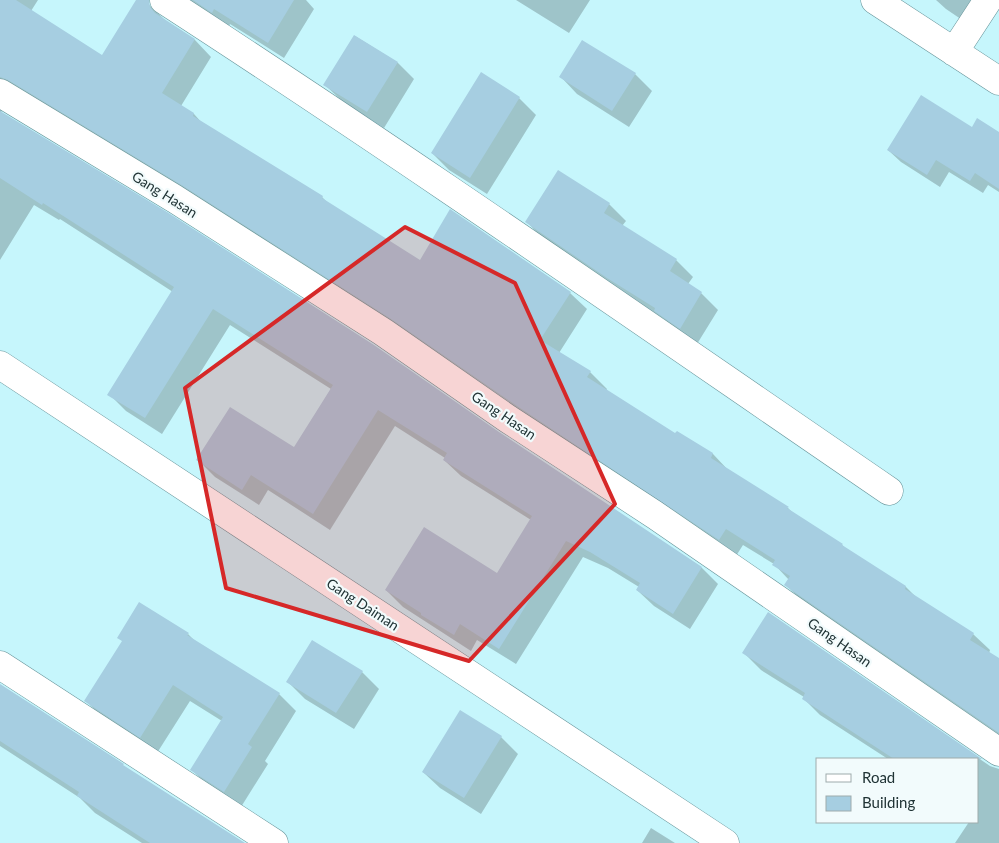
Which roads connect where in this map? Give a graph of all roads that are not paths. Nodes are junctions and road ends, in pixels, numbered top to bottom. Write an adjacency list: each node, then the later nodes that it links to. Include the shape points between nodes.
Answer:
1 (164, 0): 8 (street, via 410,163)
2 (875, 0): 4 (street)
3 (988, 0): 4 (street)
4 (954, 52): 5 (street)
5 (999, 81)
6 (0, 93): 10 (street, Gang Hasan, via 383,332 508,419 655,514)
7 (0, 365): 12 (street, Gang Daiman)
8 (889, 491)
9 (0, 665): 11 (street)
10 (999, 752)
11 (274, 843)
12 (725, 843)

